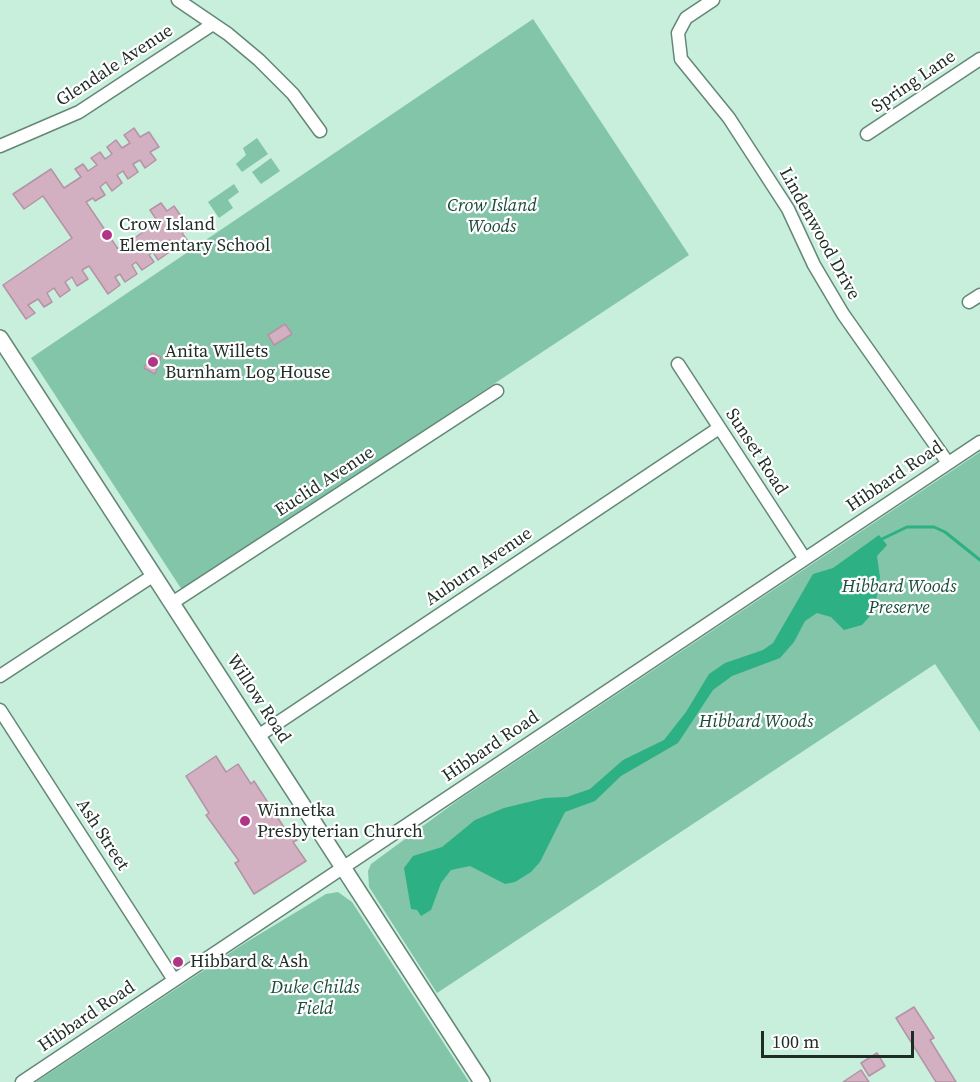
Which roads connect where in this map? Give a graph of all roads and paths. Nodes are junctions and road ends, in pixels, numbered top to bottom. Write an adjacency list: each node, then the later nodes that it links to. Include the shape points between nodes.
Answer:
1 (178, 0): 3 (street)
2 (713, 0): 13 (street, Lindenwood Drive, via 686,18 678,33 681,59 729,118 788,209 843,314)
3 (213, 24): 5 (street, via 278,78); 7 (street, Glendale Avenue, via 79,112)
4 (980, 59): 6 (street, Spring Lane)
5 (320, 131)
6 (867, 134)
7 (0, 146)
8 (0, 338): 15 (main road, Willow Road)
9 (678, 364): 11 (street, Sunset Road)
10 (497, 391): 16 (street, Euclid Avenue)
11 (719, 428): 14 (street, Sunset Road); 19 (street, Auburn Avenue)
12 (980, 442): 13 (street, Hibbard Road)
13 (948, 463): 14 (street, Hibbard Road)
14 (805, 560): 20 (street, Hibbard Road)
15 (154, 575): 16 (main road, Willow Road); 17 (street)
16 (172, 603): 19 (main road, Willow Road)
17 (0, 676)
18 (0, 710): 21 (street, Ash Street)
19 (258, 736): 20 (main road, Willow Road)
20 (344, 867): 21 (street, Hibbard Road); 23 (main road, Willow Road)
21 (174, 980): 22 (street, Hibbard Road)
22 (21, 1082)
23 (482, 1082)

